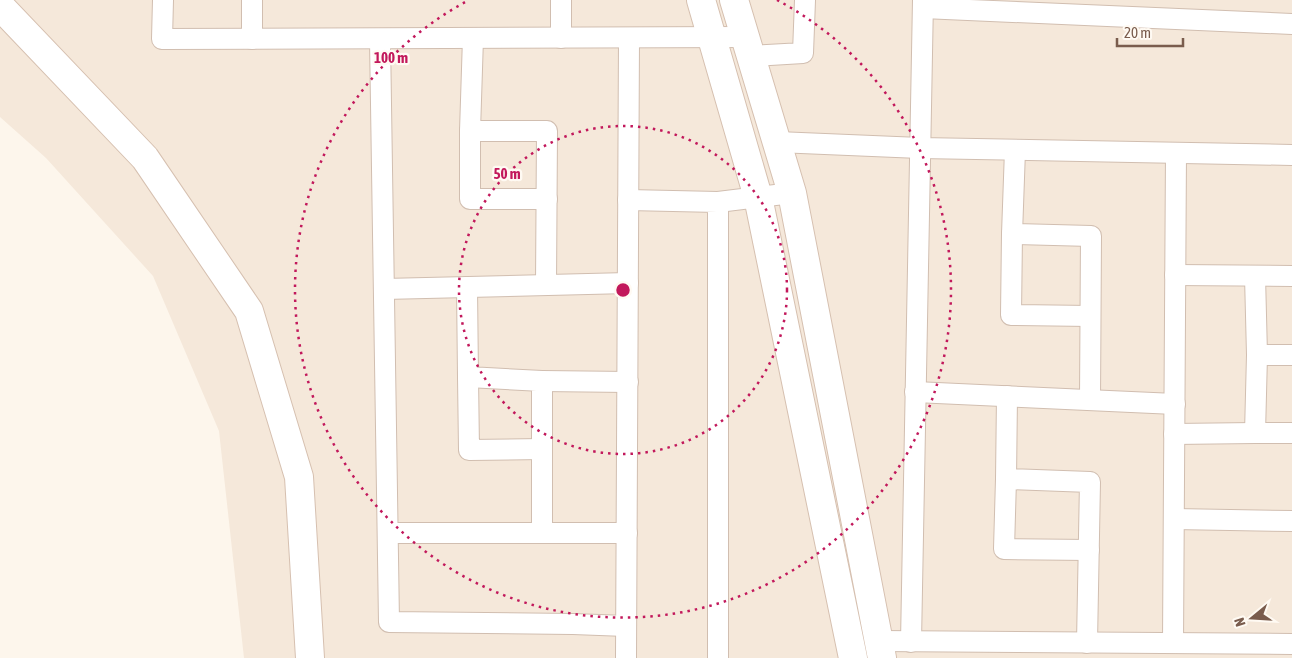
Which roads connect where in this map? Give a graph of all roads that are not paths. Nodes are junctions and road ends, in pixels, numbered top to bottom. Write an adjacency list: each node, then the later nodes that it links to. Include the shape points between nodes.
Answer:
1 (163, 0): 14 (street, via 162,39)
2 (252, 0): 14 (street)
3 (561, 0): 11 (street)
4 (701, 0): 13 (street)
5 (734, 0): 16 (street)
6 (805, 0): 16 (street, via 803,53)
7 (923, 4): 9 (street); 19 (street)
8 (0, 6): 63 (street, via 145,158 249,311 299,477)
9 (1292, 24)
10 (473, 38): 11 (street); 15 (street); 17 (street)
11 (561, 38): 12 (street)
12 (629, 38): 13 (street); 26 (street)
13 (712, 38): 16 (street); 24 (street)
14 (252, 39): 15 (street)
15 (380, 39): 35 (street)
16 (748, 47): 18 (street)
17 (470, 131): 25 (street, via 547,131); 25 (street, via 470,199)
18 (777, 142): 19 (street); 23 (street)
19 (920, 148): 20 (street); 42 (street)
20 (1014, 150): 21 (street); 28 (street)
21 (1176, 153): 22 (street); 29 (street)
22 (1292, 156)
23 (792, 193): 24 (street); 62 (street)
24 (758, 197): 27 (street); 66 (street)
25 (547, 199): 33 (street)
26 (628, 200): 27 (street); 32 (street)
27 (718, 202): 65 (street)
28 (1012, 234): 36 (street, via 1091,236); 36 (street, via 1011,315)
29 (1175, 276): 30 (street); 45 (street)
30 (1256, 276): 31 (street); 37 (street)
31 (1292, 276)
32 (628, 283): 33 (street); 41 (street)
33 (546, 285): 34 (street)
34 (467, 287): 35 (street); 39 (street)
35 (384, 289): 53 (street)
36 (1090, 316): 44 (street)
37 (1256, 355): 38 (street); 46 (street)
38 (1292, 355)
39 (468, 377): 40 (street); 49 (street, via 469,450)
40 (542, 381): 41 (street); 49 (street)
41 (628, 382): 55 (street)
42 (916, 392): 43 (street); 58 (street)
43 (1007, 396): 44 (street); 50 (street)
44 (1090, 400): 45 (street)
45 (1175, 404): 48 (street)
46 (1255, 433): 47 (street); 48 (street)
47 (1292, 433)
48 (1174, 434): 51 (street)
49 (542, 449): 54 (street)
50 (1006, 479): 56 (street, via 1090,482); 56 (street, via 1004,549)
51 (1174, 519): 52 (street); 60 (street)
52 (1292, 521)
53 (388, 533): 54 (street); 57 (street, via 389,622)
54 (542, 533): 55 (street)
55 (627, 533): 57 (street)
56 (1089, 550): 59 (street)
57 (626, 626): 64 (street)
58 (911, 642): 59 (street); 62 (street)
59 (1087, 643): 60 (street)
60 (1173, 643): 61 (street)
61 (1292, 644)
62 (881, 650)
63 (310, 658)
64 (626, 658)
65 (718, 658)
66 (853, 658)

